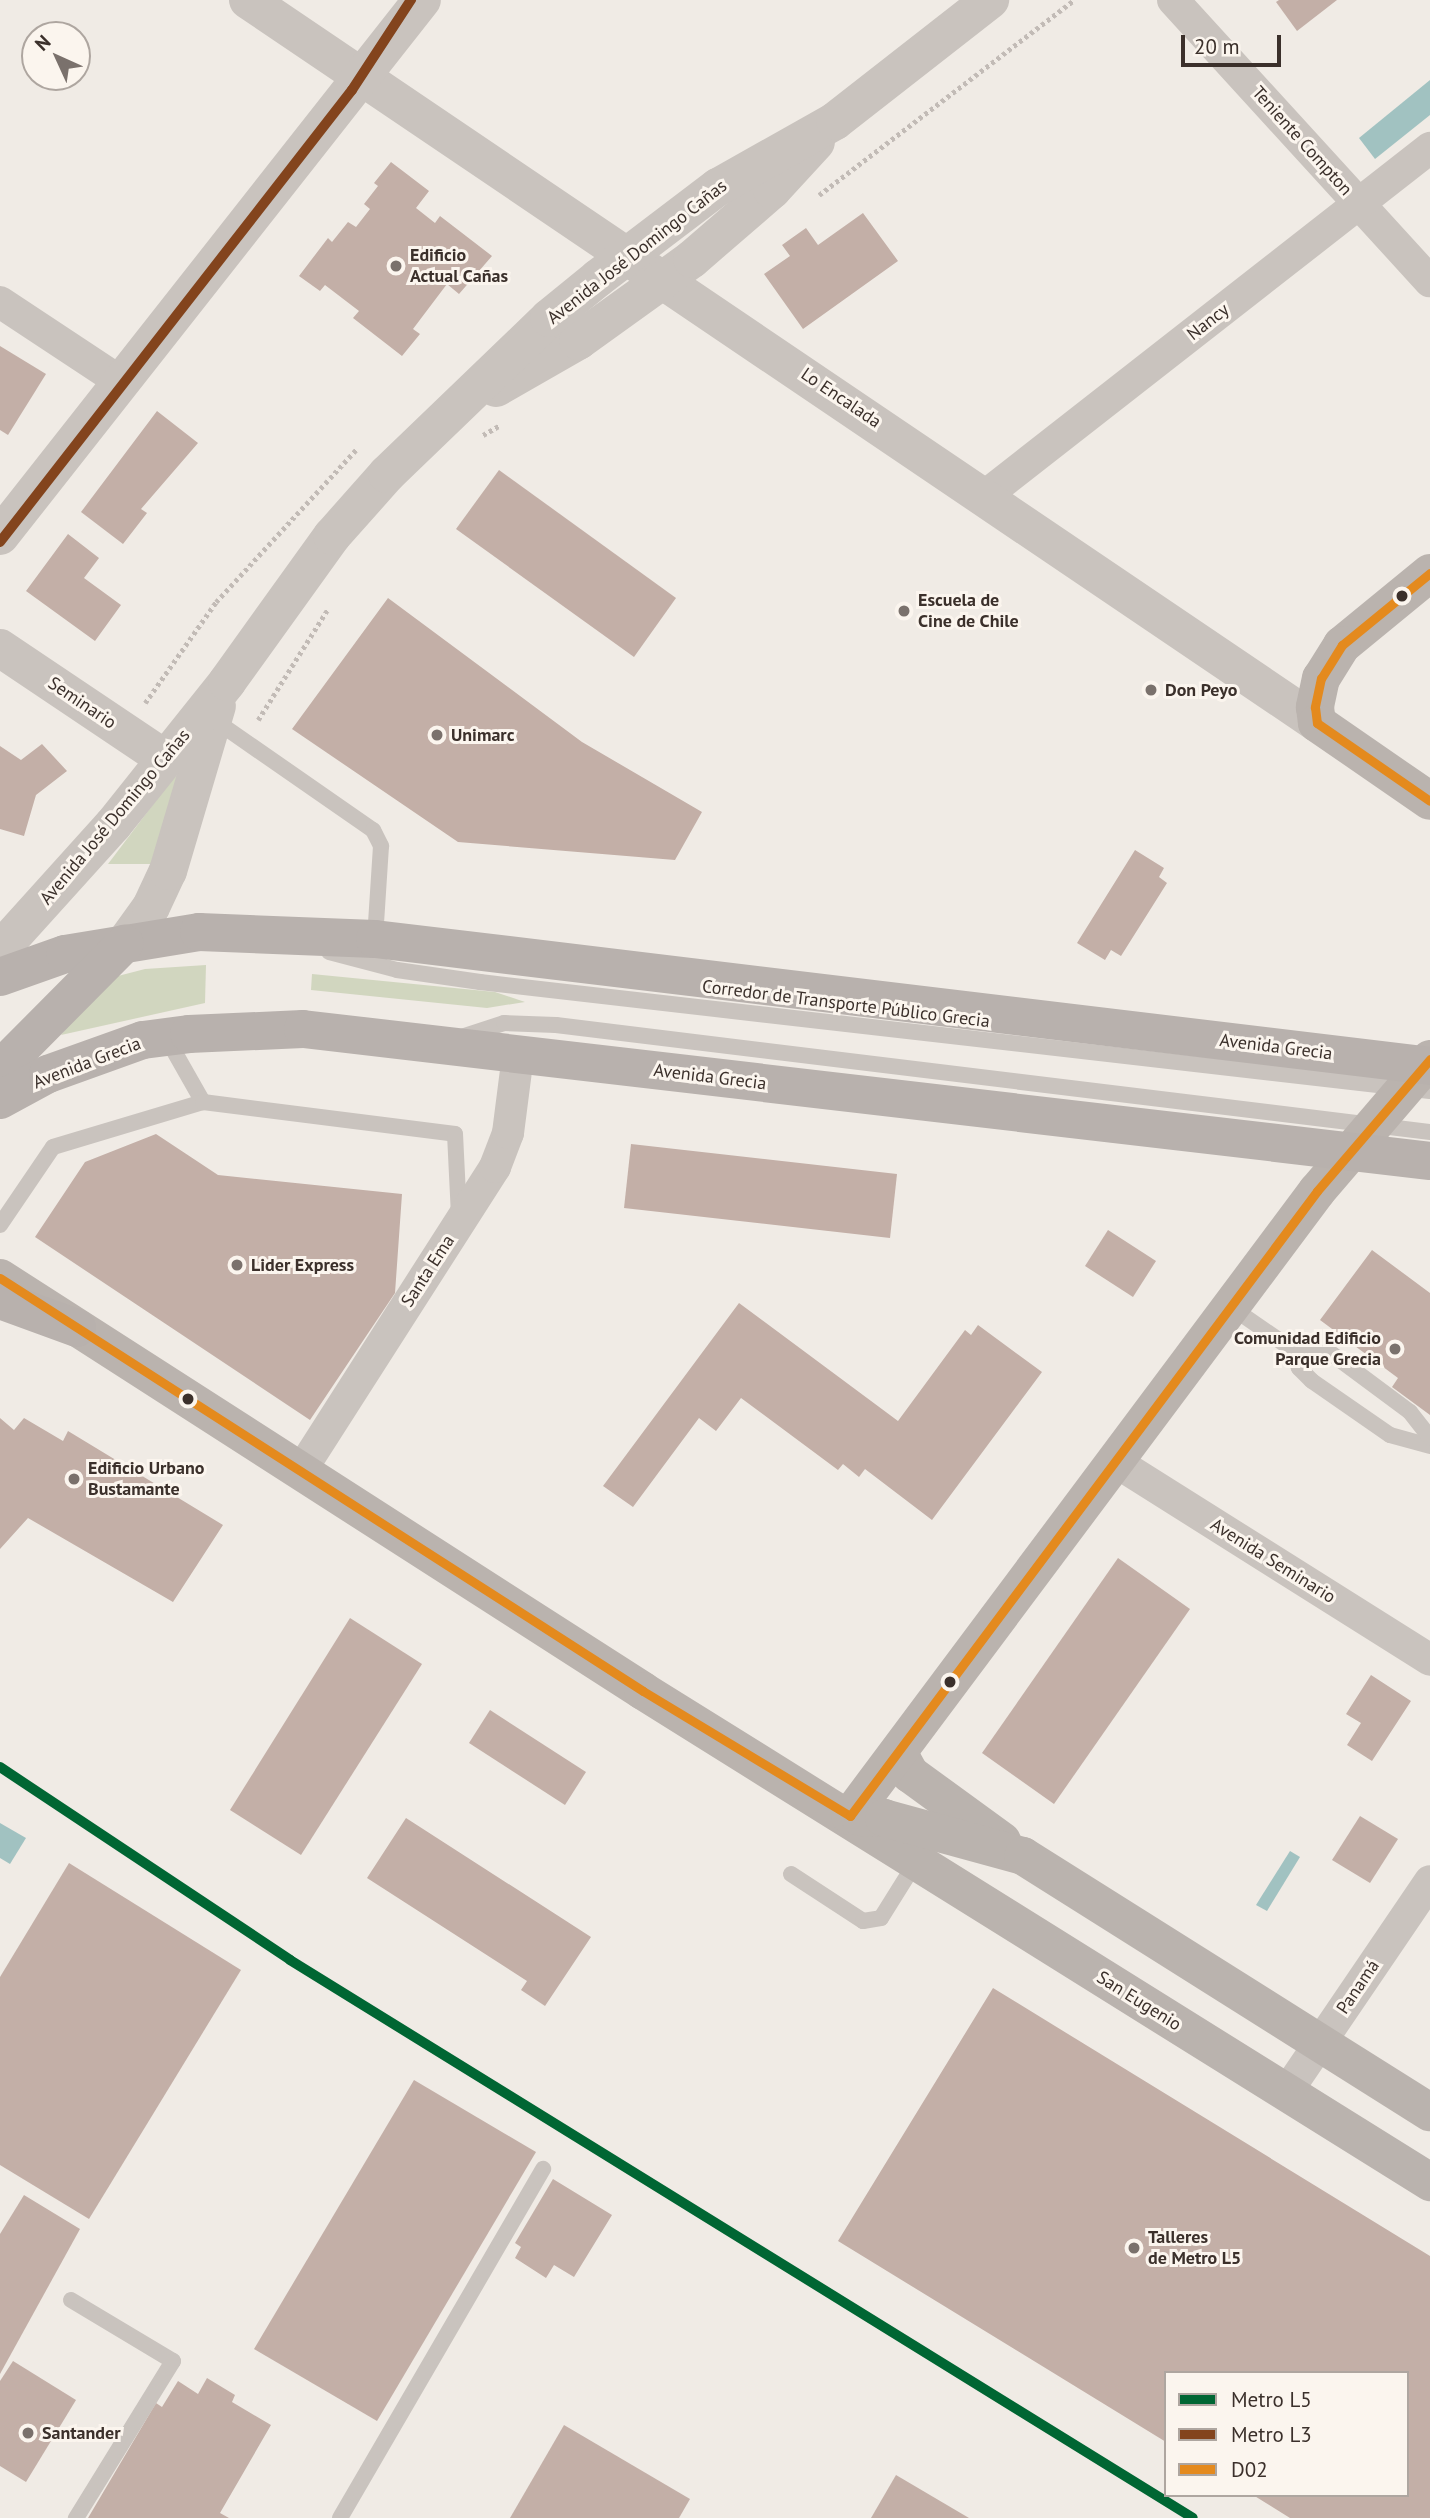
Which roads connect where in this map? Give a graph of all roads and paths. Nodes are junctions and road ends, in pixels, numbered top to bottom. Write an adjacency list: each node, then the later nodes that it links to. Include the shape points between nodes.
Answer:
1 (248, 0): 5 (street, Lo Encalada)
2 (422, 0): 5 (street)
3 (990, 0): 6 (street, Avenida José Domingo Cañas)
4 (1173, 0): 8 (street, Teniente Compton)
5 (361, 76): 9 (street, Lo Encalada); 13 (street)
6 (835, 121): 9 (street, Avenida José Domingo Cañas, via 718,187); 10 (street, Avenida José Domingo Cañas, via 772,191)
7 (1430, 148): 8 (street, Nancy)
8 (1359, 203): 11 (street, Teniente Compton); 15 (street, Nancy)
9 (627, 256): 10 (street, Lo Encalada); 14 (street, Avenida José Domingo Cañas, via 549,318)
10 (664, 279): 14 (street, Avenida José Domingo Cañas, via 578,341); 15 (street, Lo Encalada)
11 (1430, 281)
12 (0, 302): 13 (street)
13 (121, 382): 16 (street)
14 (458, 410): 19 (street, Avenida José Domingo Cañas, via 358,504)
15 (986, 495): 21 (street, Lo Encalada)
16 (0, 536)
17 (1430, 573): 21 (main road, via 1342,645 1321,678)
18 (0, 648): 22 (street, Seminario)
19 (228, 682): 20 (street, Avenida José Domingo Cañas); 22 (street, Avenida José Domingo Cañas)
20 (212, 719): 25 (lane, via 373,830 380,846); 26 (street, Avenida José Domingo Cañas, via 168,871 151,907)
21 (1317, 723): 23 (main road, Lo Encalada)
22 (164, 758): 27 (street, Avenida José Domingo Cañas, via 113,825)
23 (1430, 801)
24 (261, 933): 25 (main road, Avenida Grecia); 26 (main road, Avenida Grecia, via 199,932); 33 (lane, Corredor de Transporte Público Grecia, via 397,970 439,976)
25 (375, 939): 33 (main road, Avenida Grecia)
26 (125, 943): 28 (main road, Avenida Grecia, via 65,954); 32 (main road)
27 (0, 950)
28 (0, 977)
29 (166, 1037): 30 (main road, Avenida Grecia, via 303,1029); 34 (main road, Avenida Grecia, via 143,1040 48,1074); 35 (lane)
30 (435, 1046): 31 (main road, Avenida Grecia); 37 (lane, via 504,1023 556,1025)
31 (518, 1055): 37 (main road, Avenida Grecia); 39 (street, Santa Ema, via 503,1150)
32 (0, 1069)
33 (1426, 1072): 37 (main road)
34 (0, 1100)
35 (204, 1102): 39 (lane, via 455,1134); 40 (lane, via 53,1147)
36 (1430, 1132): 37 (lane)
37 (1362, 1138): 38 (main road, Avenida Grecia); 43 (main road)
38 (1430, 1161)
39 (459, 1223): 49 (street, Santa Ema)
40 (0, 1225)
41 (0, 1278): 44 (main road, San Eugenio)
42 (0, 1300): 44 (main road)
43 (1231, 1307): 45 (lane); 48 (main road)
44 (77, 1328): 49 (main road, San Eugenio)
45 (1293, 1350): 46 (lane, via 1332,1354 1410,1412); 47 (lane, via 1299,1368 1312,1381 1390,1434)
46 (1430, 1438)
47 (1430, 1446)
48 (1116, 1462): 50 (street, Avenida Seminario); 51 (main road)
49 (300, 1472): 52 (main road, San Eugenio, via 643,1691)
50 (1430, 1660)
51 (899, 1754): 52 (main road); 53 (main road, via 910,1774)
52 (850, 1816): 53 (main road, San Eugenio, via 884,1818); 54 (main road, San Eugenio)
53 (1023, 1856): 57 (main road, San Eugenio)
54 (916, 1862): 55 (lane, via 881,1918 863,1921); 58 (main road, San Eugenio)
55 (791, 1874)
56 (1430, 1881): 57 (street, Panamá)
57 (1319, 2043): 58 (street, Panamá); 59 (main road, San Eugenio)
58 (1286, 2093): 61 (main road, San Eugenio)
59 (1430, 2112)
60 (543, 2169): 64 (lane)
61 (1430, 2182)
62 (71, 2300): 63 (lane, via 173,2361)
63 (76, 2518)
64 (340, 2518)

